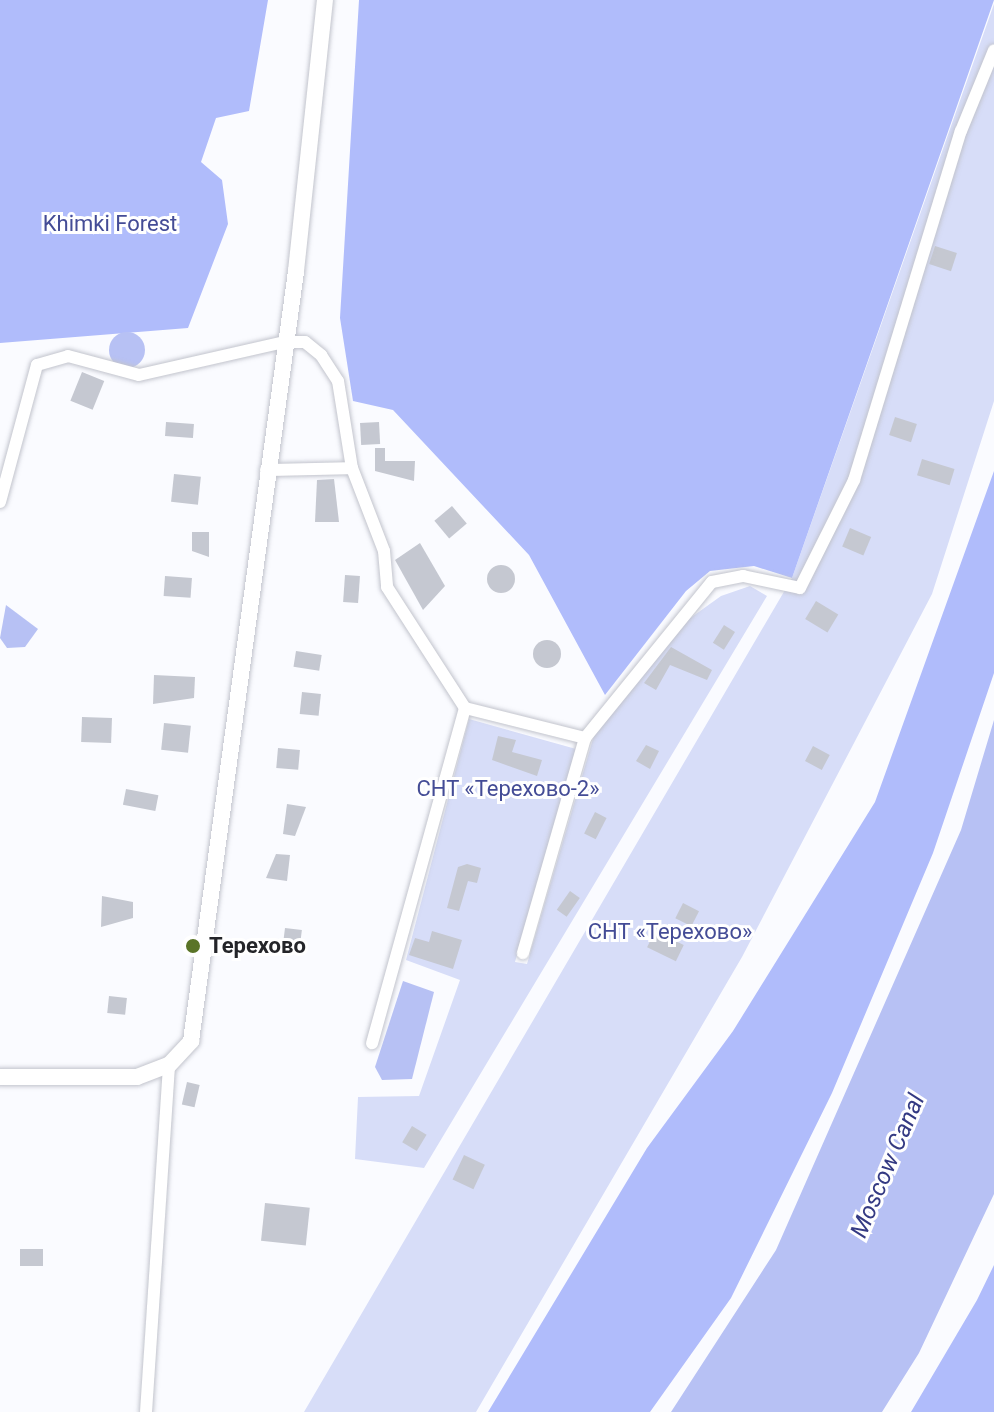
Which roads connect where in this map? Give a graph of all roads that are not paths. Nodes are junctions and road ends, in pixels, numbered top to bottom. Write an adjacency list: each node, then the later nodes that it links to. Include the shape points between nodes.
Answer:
1 (325, 0): 3 (main road)
2 (994, 50): 8 (street, via 961,131 854,480 800,588 743,576 712,582)
3 (284, 342): 4 (street, via 305,342 338,381); 5 (main road); 6 (street, via 139,375 68,356 37,365)
4 (352, 468): 5 (street); 7 (street, via 384,551 387,587)
5 (266, 470): 11 (main road, via 197,1020 191,1041)
6 (0, 502)
7 (465, 708): 8 (street); 10 (street)
8 (585, 738): 9 (street)
9 (523, 953)
10 (372, 1043)
11 (169, 1065): 12 (main road, via 137,1077); 13 (street)
12 (0, 1077)
13 (146, 1412)

